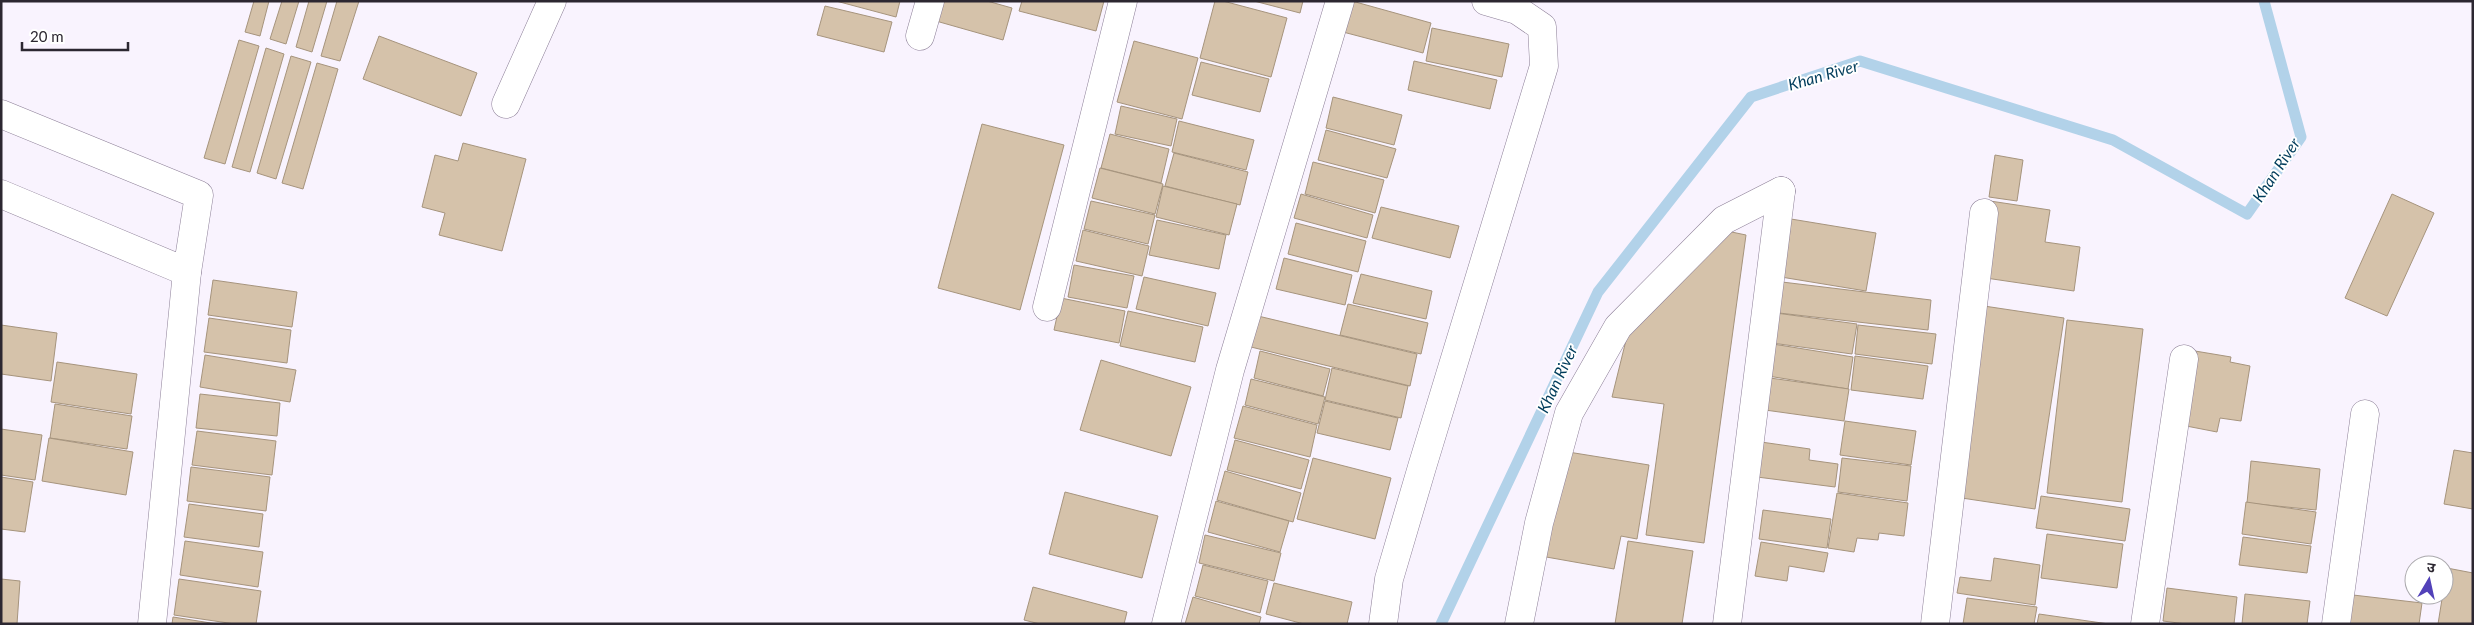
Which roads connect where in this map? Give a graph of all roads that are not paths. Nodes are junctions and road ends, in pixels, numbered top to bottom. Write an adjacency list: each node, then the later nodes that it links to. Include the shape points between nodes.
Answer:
1 (552, 1): 7 (street)
2 (930, 1): 6 (street)
3 (1123, 1): 12 (street)
4 (1340, 1): 16 (street, via 1230,370)
5 (1486, 1): 17 (street, via 1517,10 1542,27 1544,66 1419,476 1389,580)
6 (920, 36)
7 (506, 104)
8 (1, 114): 11 (street, via 198,195)
9 (1, 194): 11 (street)
10 (1984, 213): 20 (street)
11 (187, 272): 15 (street)
12 (1047, 307)
13 (2184, 359): 21 (street)
14 (2365, 414): 22 (street)
15 (152, 624)
16 (1166, 624)
17 (1383, 624)
18 (1519, 624): 19 (street, via 1539,522 1569,413 1618,327 1724,220 1781,190)
19 (1727, 624)
20 (1935, 624)
21 (2145, 624)
22 (2336, 624)

